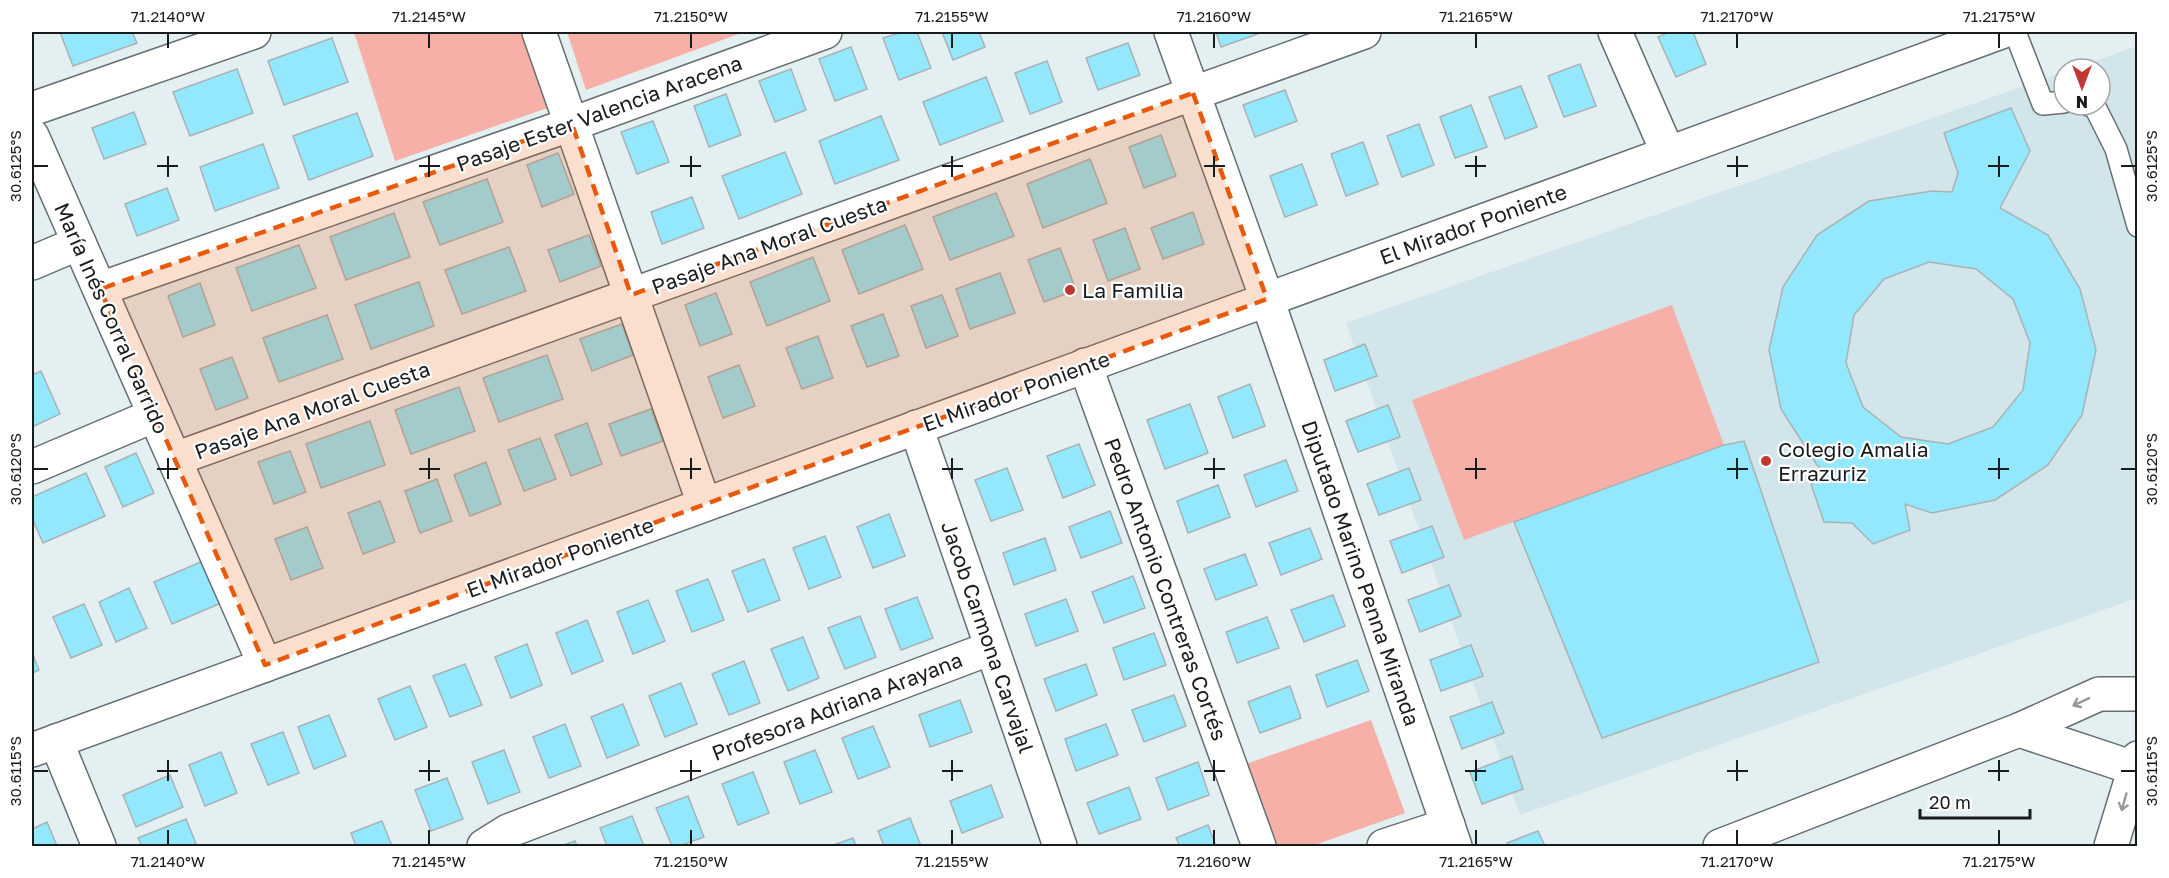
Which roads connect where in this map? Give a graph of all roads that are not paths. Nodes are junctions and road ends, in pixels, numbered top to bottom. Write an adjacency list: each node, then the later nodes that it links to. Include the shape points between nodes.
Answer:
1 (254, 32): 11 (street)
2 (539, 32): 13 (street)
3 (825, 32): 13 (street, Pasaje Ester Valencia Aracena)
4 (1171, 32): 9 (street, Diputado Marino Penna Miranda)
5 (1364, 32): 9 (street, Pasaje Ana Moral Cuesta)
6 (1615, 32): 15 (street)
7 (2001, 32): 15 (street, El Mirador Poniente)
8 (2015, 32): 10 (lane, via 2043,104)
9 (1193, 93): 20 (street, Pasaje Ana Moral Cuesta); 21 (street, Diputado Marino Penna Miranda)
10 (2052, 103)
11 (32, 109)
12 (2100, 117): 16 (lane, via 2116,149)
13 (572, 124): 19 (street, Pasaje Ester Valencia Aracena); 20 (street)
14 (32, 136): 17 (street, María Inés Corral Garrido)
15 (1668, 153): 21 (street, El Mirador Poniente)
16 (2138, 226)
17 (79, 243): 18 (street); 19 (street, María Inés Corral Garrido)
18 (32, 263)
19 (100, 289): 23 (street, María Inés Corral Garrido)
20 (631, 295): 25 (street, Pasaje Ana Moral Cuesta); 27 (street)
21 (1267, 299): 22 (street, El Mirador Poniente); 34 (street, Diputado Marino Penna Miranda)
22 (1085, 365): 24 (street, El Mirador Poniente); 38 (street, Pedro Antonio Contreras Cortés)
23 (155, 415): 25 (street, María Inés Corral Garrido); 26 (street)
24 (916, 427): 27 (street, El Mirador Poniente); 28 (street, Jacob Carmona Carvajal)
25 (175, 459): 29 (street, María Inés Corral Garrido)
26 (32, 468)
27 (704, 504): 29 (street, El Mirador Poniente)
28 (991, 648): 35 (street, Jacob Carmona Carvajal); 37 (street, Profesora Adriana Arayana, via 508,831)
29 (266, 664): 32 (street, El Mirador Poniente)
30 (2138, 694): 31 (street, one-way to 31, via 2099,694)
31 (2019, 730): 33 (street); 40 (street)
32 (44, 745): 36 (street)
33 (2136, 763): 41 (street, one-way to 41)
34 (1452, 836): 39 (street)
35 (1052, 844)
36 (99, 846)
37 (484, 846)
38 (1259, 846)
39 (1384, 846)
40 (1720, 846)
41 (2111, 846)

